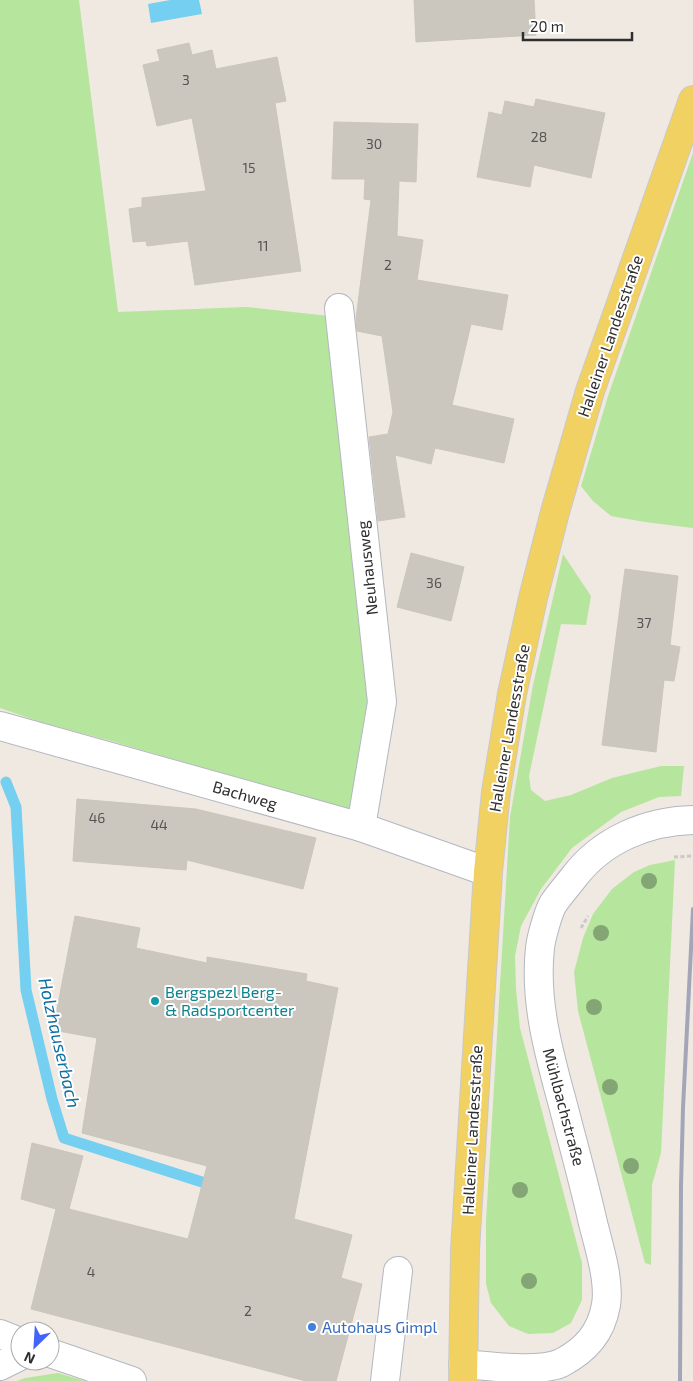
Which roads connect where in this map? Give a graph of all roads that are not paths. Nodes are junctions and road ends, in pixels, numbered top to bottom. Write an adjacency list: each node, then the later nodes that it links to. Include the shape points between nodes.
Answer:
1 (693, 100): 6 (main road, Halleiner Landesstraße, via 590,391 555,512 512,694 496,792)
2 (339, 308): 5 (street, Neuhausweg, via 382,702)
3 (0, 726): 5 (street, Bachweg)
4 (693, 820): 9 (street, Mühlbachstraße, via 645,826 612,843 582,866 552,906 540,947 539,997 547,1048 605,1272 606,1304 598,1329 586,1346 560,1363 537,1368)
5 (361, 827): 6 (street, Bachweg)
6 (488, 872): 9 (main road, Halleiner Landesstraße, via 465,1250)
7 (398, 1271): 11 (street)
8 (60, 1356): 10 (street)
9 (463, 1373)
10 (132, 1381)
11 (385, 1381)

